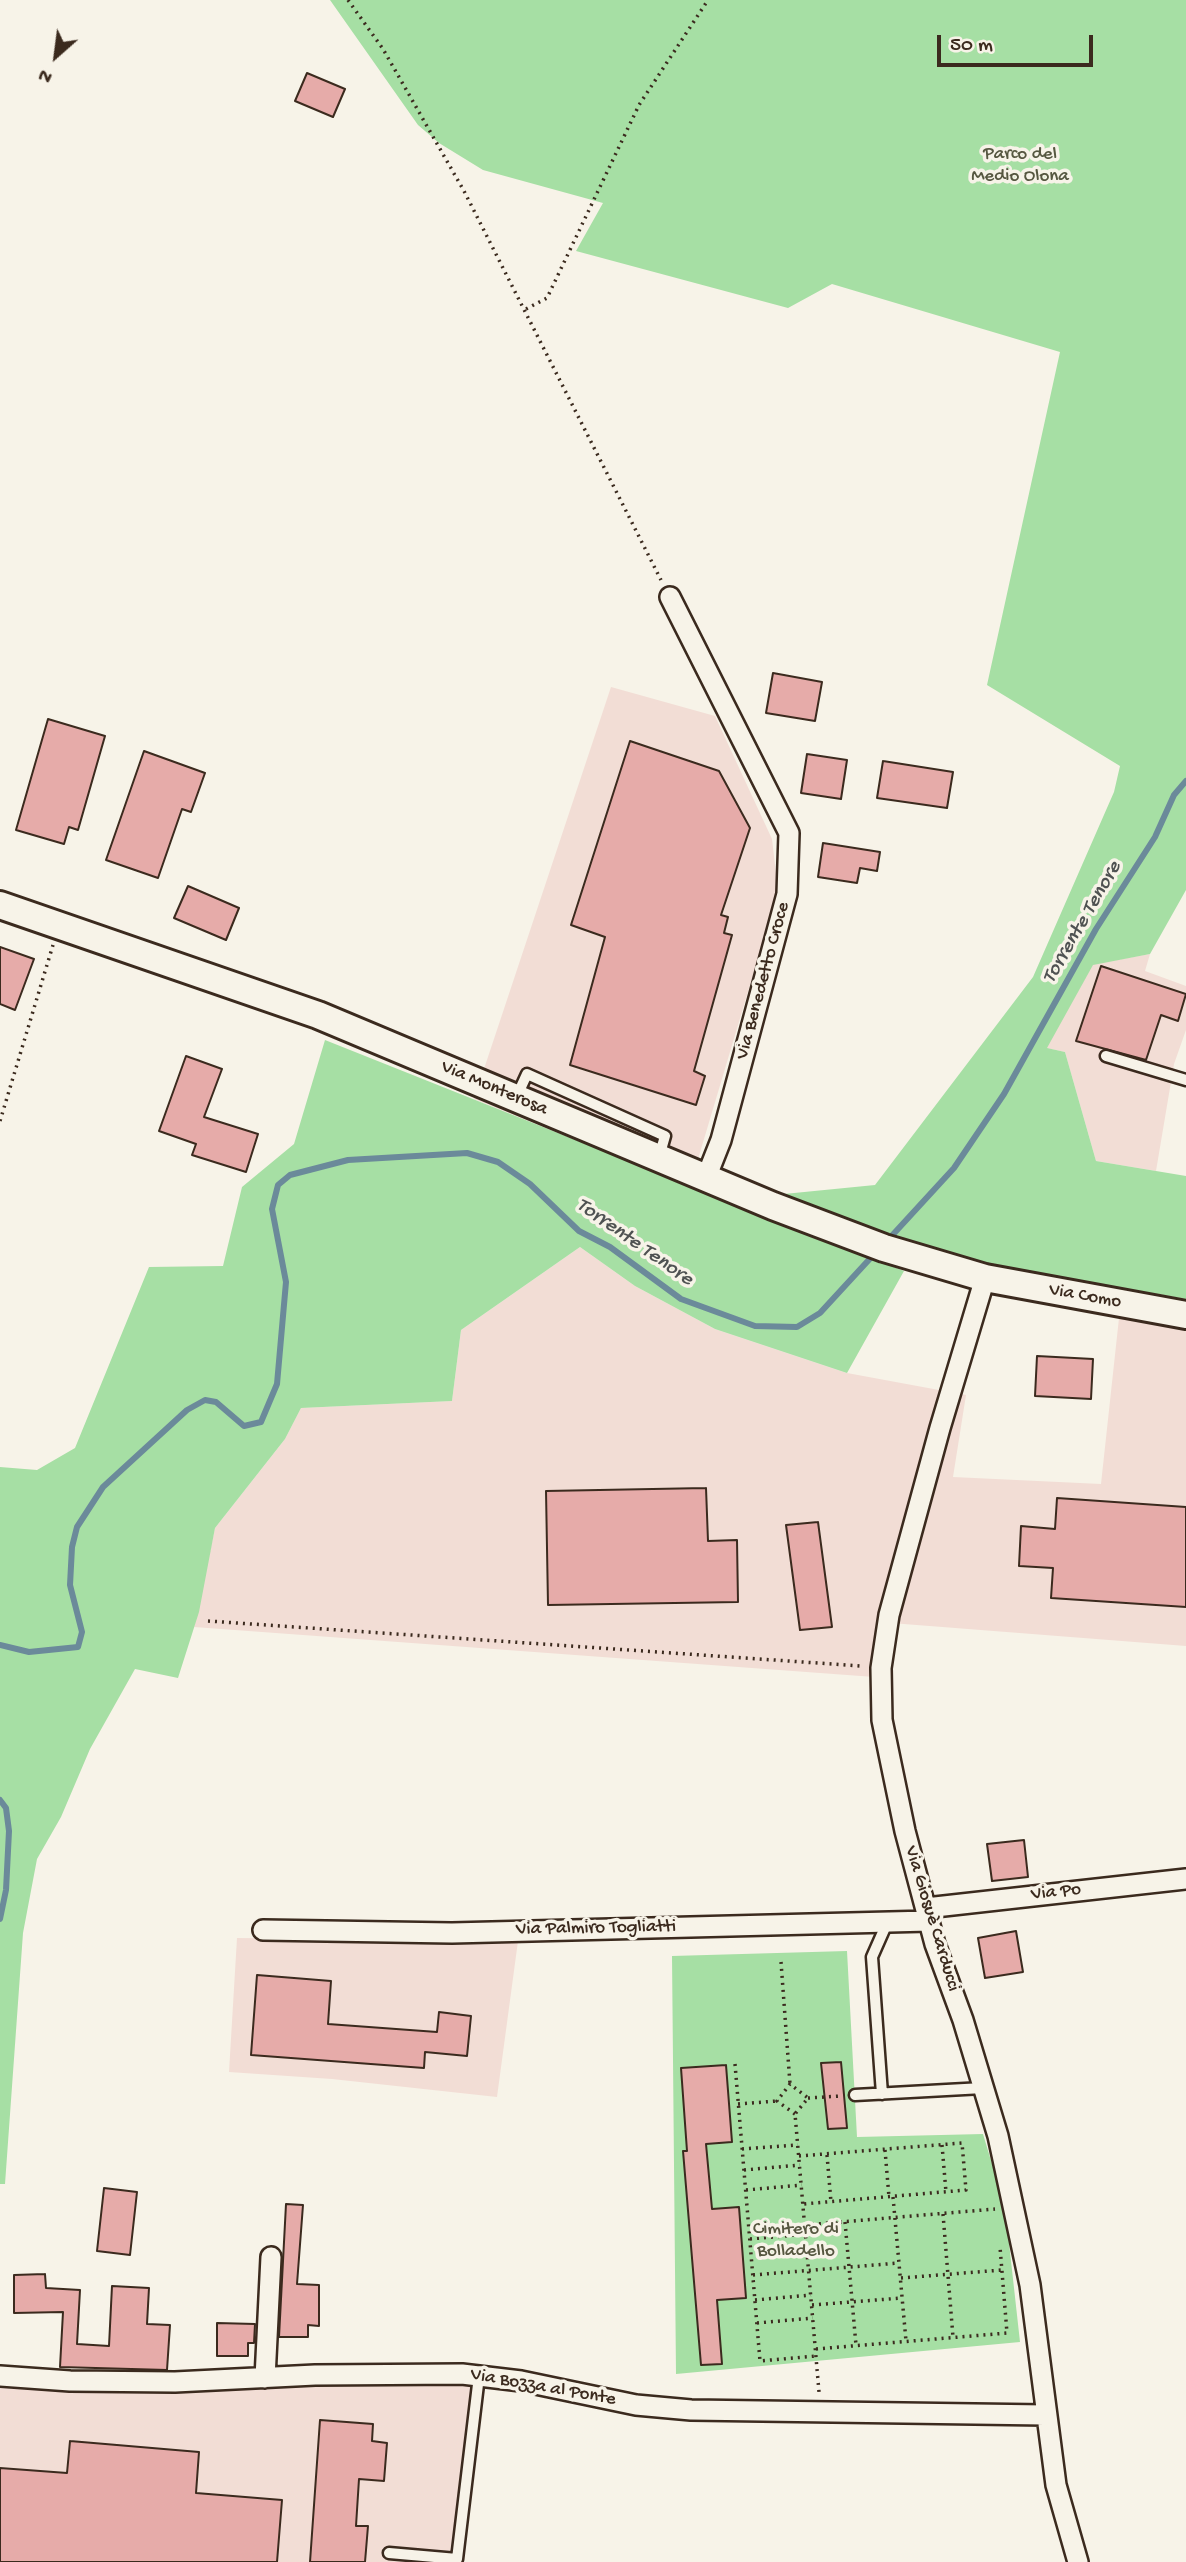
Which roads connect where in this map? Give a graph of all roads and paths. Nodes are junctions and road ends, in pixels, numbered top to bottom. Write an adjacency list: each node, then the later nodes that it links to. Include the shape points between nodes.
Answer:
1 (348, 0): 3 (path, via 383,49)
2 (708, 0): 3 (path, via 639,104 547,298)
3 (526, 309): 4 (path)
4 (670, 597): 10 (street, Via Benedetto Croce, via 789,833 787,894 721,1140)
5 (0, 905): 6 (main road, Via Monterosa)
6 (59, 925): 9 (path); 10 (main road, Via Monterosa, via 318,1015)
7 (1106, 1056): 8 (lane)
8 (1186, 1080)
9 (0, 1121)
10 (706, 1178): 11 (main road, Via Monterosa, via 921,1261)
11 (985, 1278): 12 (main road, Via Como); 14 (street, Via Giosuè Carducci, via 889,1615)
12 (1186, 1315)
13 (208, 1621): 14 (path)
14 (881, 1668): 16 (street, Via Giosuè Carducci, via 882,1720)
15 (1186, 1879): 16 (street, Via Po)
16 (927, 1914): 17 (street, Via Palmiro Togliatti); 22 (street, Via Giosuè Carducci)
17 (887, 1922): 18 (street, Via Palmiro Togliatti, via 452,1933); 23 (lane, via 872,1957)
18 (263, 1930)
19 (781, 1962): 21 (path)
20 (735, 2064): 27 (path)
21 (790, 2084): 25 (path); 26 (path)
22 (983, 2088): 23 (lane); 75 (street, Via Giosuè Carducci, via 1030,2285)
23 (882, 2094): 24 (lane)
24 (855, 2095): 25 (path)
25 (808, 2098): 28 (path)
26 (777, 2101): 27 (path); 28 (path)
27 (738, 2104): 31 (path)
28 (795, 2114): 29 (path)
29 (798, 2144): 31 (path); 34 (path)
30 (942, 2144): 32 (path); 39 (path); 39 (path, via 962,2143 966,2190)
31 (742, 2149): 36 (path)
32 (885, 2150): 33 (path); 40 (path)
33 (827, 2154): 34 (path); 41 (path)
34 (799, 2157): 35 (path)
35 (800, 2165): 36 (path); 37 (path)
36 (744, 2170): 38 (path)
37 (802, 2185): 38 (path); 42 (path)
38 (746, 2190): 49 (path)
39 (946, 2192): 40 (path)
40 (891, 2197): 41 (path); 44 (path)
41 (831, 2202): 42 (path)
42 (803, 2204): 47 (path)
43 (943, 2214): 44 (path); 45 (path, via 996,2209); 56 (path)
44 (895, 2218): 46 (path); 52 (path)
45 (997, 2221)
46 (845, 2222): 47 (path); 53 (path)
47 (805, 2225): 48 (path)
48 (806, 2234): 49 (path); 54 (path)
49 (750, 2239): 57 (path)
50 (999, 2246): 55 (path)
51 (271, 2258): 73 (street)
52 (899, 2263): 53 (path); 58 (path)
53 (849, 2267): 54 (path); 62 (path)
54 (809, 2270): 57 (path); 59 (path)
55 (1002, 2270): 56 (path); 66 (path, via 1007,2333)
56 (948, 2274): 58 (path); 66 (path)
57 (753, 2275): 61 (path)
58 (901, 2278): 60 (path)
59 (811, 2295): 61 (path); 63 (path)
60 (902, 2298): 62 (path); 67 (path)
61 (755, 2300): 65 (path)
62 (852, 2302): 63 (path); 68 (path)
63 (812, 2305): 64 (path)
64 (813, 2318): 65 (path); 69 (path)
65 (757, 2323): 70 (path, via 761,2361)
66 (953, 2337): 67 (path)
67 (906, 2341): 68 (path)
68 (856, 2345): 69 (path)
69 (816, 2349): 70 (path)
70 (816, 2356): 74 (path)
71 (0, 2376): 73 (street, Via Bozza al Ponte, via 175,2382)
72 (478, 2376): 73 (street, Via Bozza al Ponte); 74 (street, Via Bozza al Ponte, via 691,2410); 76 (lane, via 457,2559)
73 (265, 2378)
74 (821, 2412): 75 (street, Via Bozza al Ponte)
75 (1045, 2415): 77 (street, Via Giosuè Carducci, via 1056,2485)
76 (389, 2553)
77 (1078, 2562)

